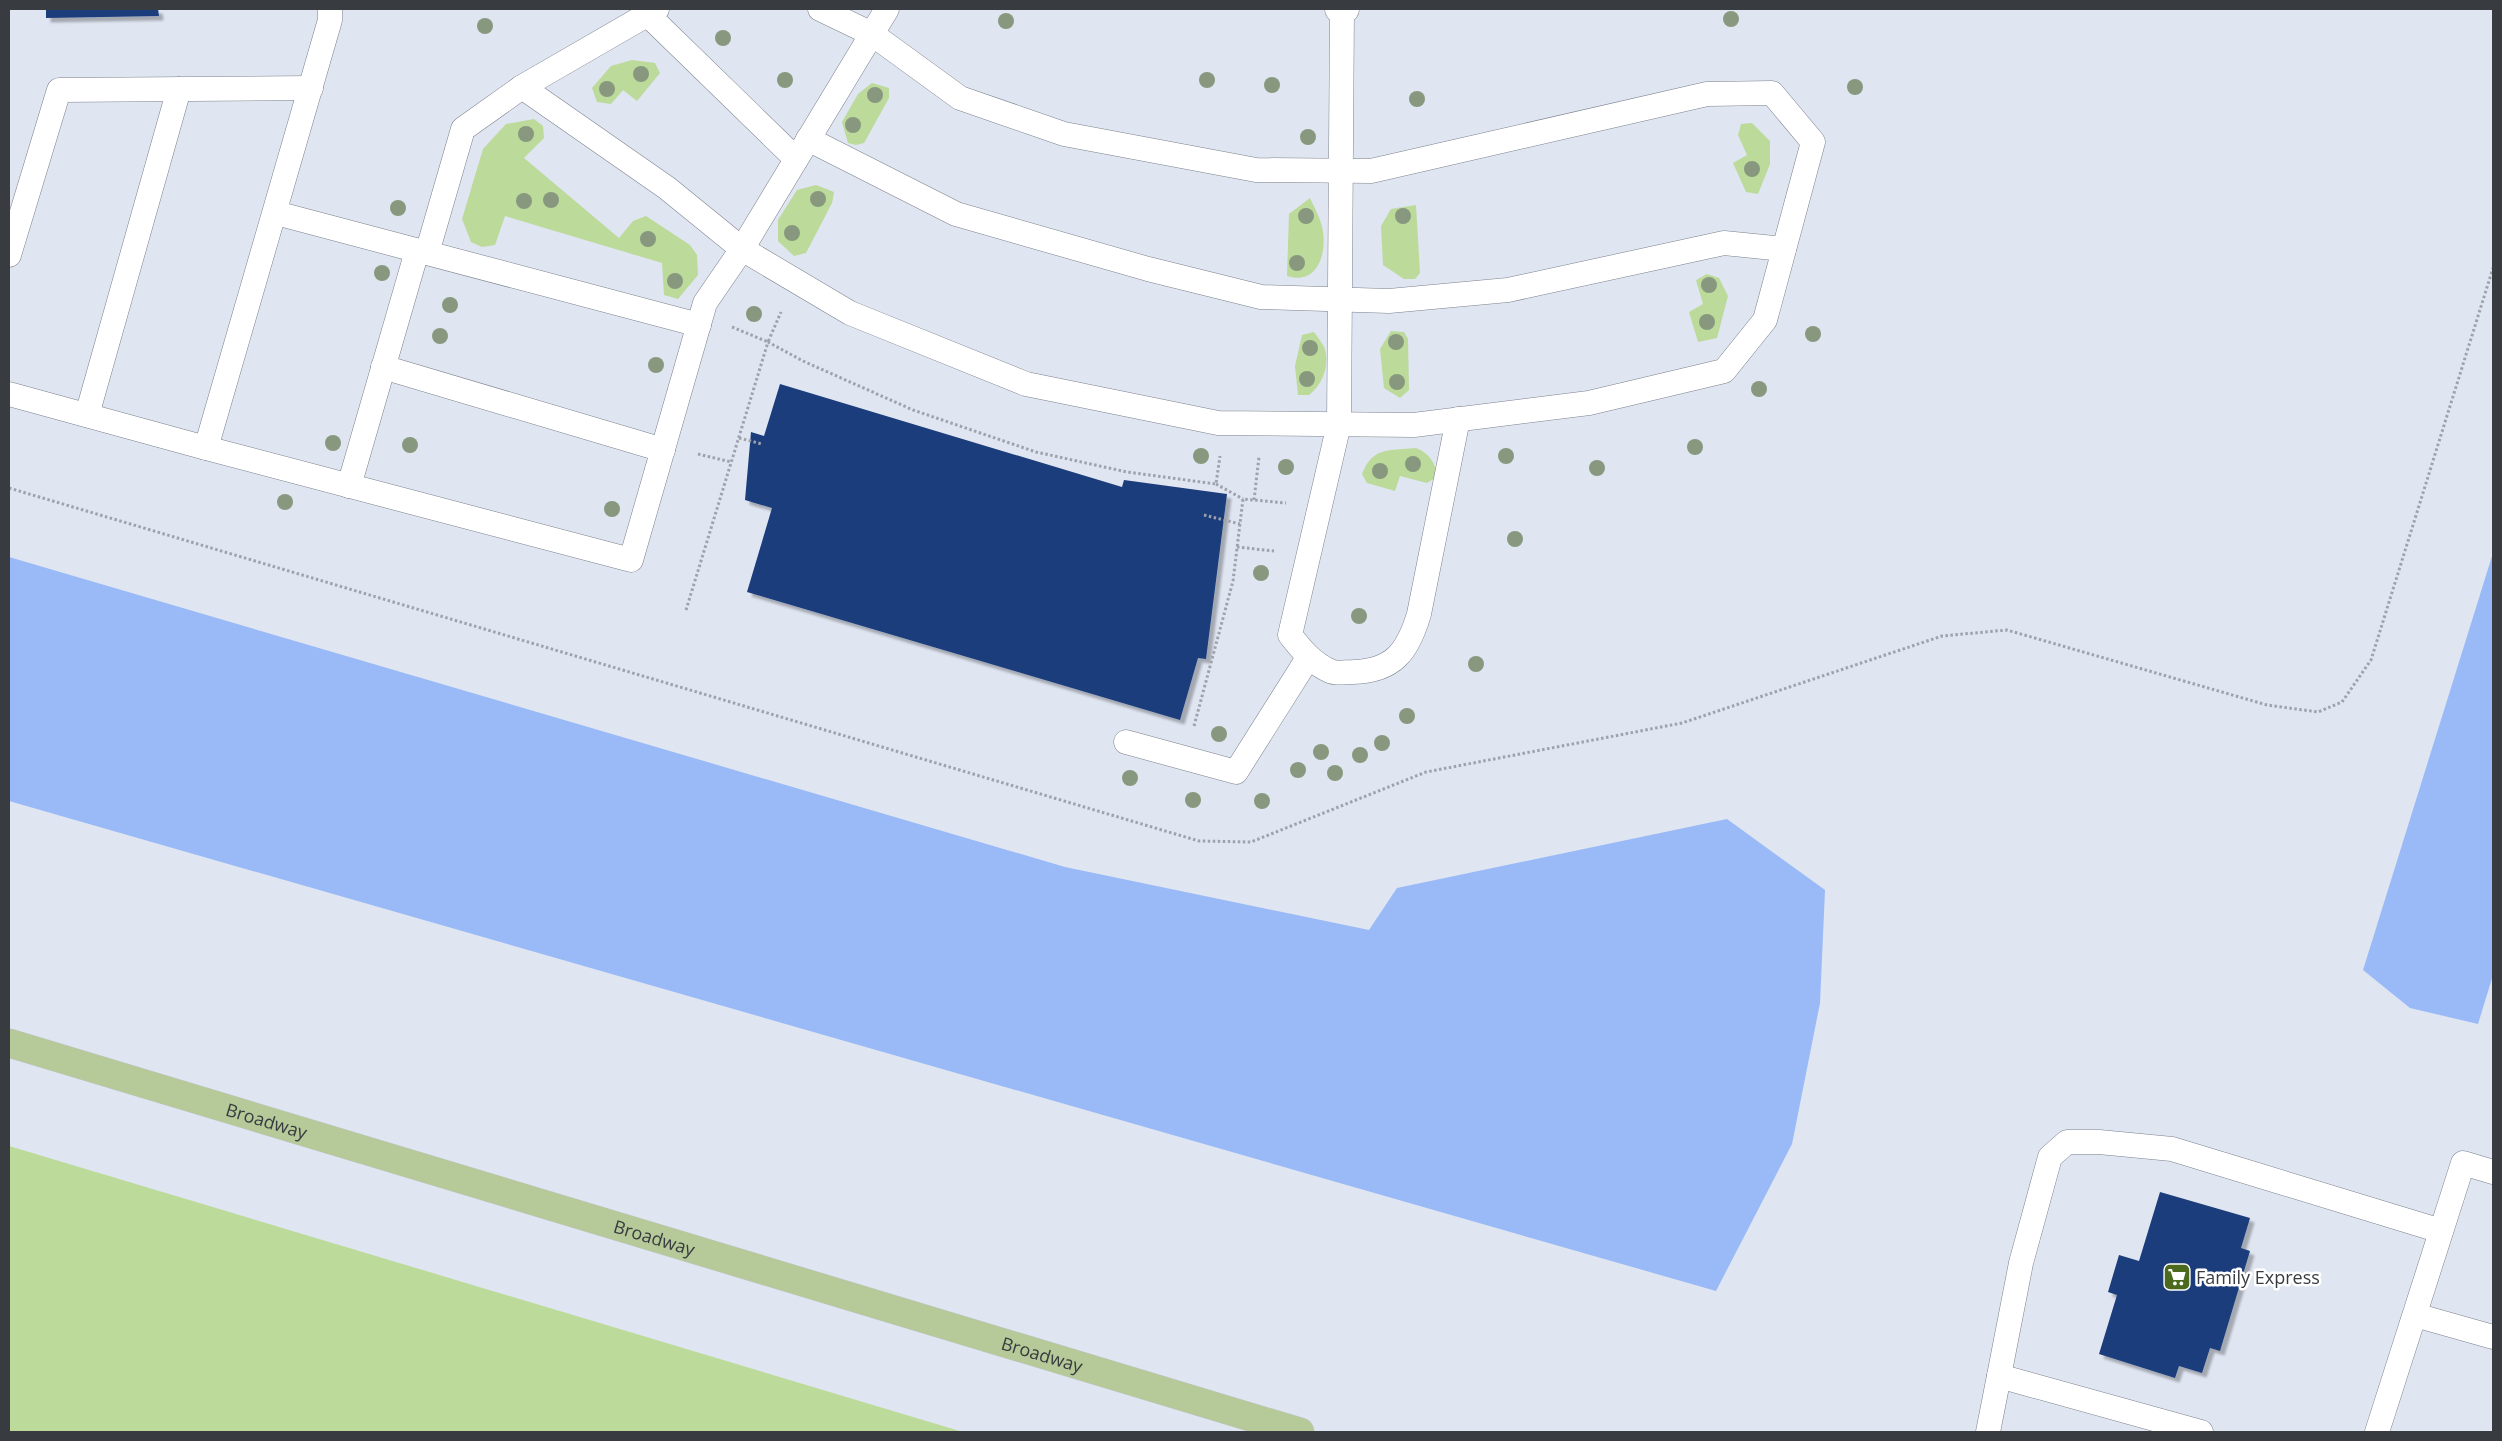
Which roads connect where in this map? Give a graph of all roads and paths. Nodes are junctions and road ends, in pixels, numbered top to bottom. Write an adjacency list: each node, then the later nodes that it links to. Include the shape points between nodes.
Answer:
1 (820, 9): 6 (lane)
2 (887, 9): 6 (lane)
3 (1342, 9): 12 (lane)
4 (334, 12): 8 (lane)
5 (652, 12): 7 (lane); 11 (lane)
6 (872, 34): 10 (lane); 12 (lane, via 960,98 1064,134 1256,170)
7 (522, 87): 15 (lane, via 667,188); 16 (lane, via 463,128)
8 (311, 88): 9 (lane); 13 (lane)
9 (179, 89): 17 (lane, via 59,90); 22 (lane)
10 (808, 139): 11 (lane); 18 (lane, via 956,214 1148,269 1261,297)
11 (796, 159): 15 (lane)
12 (1342, 171): 14 (lane, via 1371,171 1706,94 1772,93 1813,142); 18 (lane)
13 (276, 213): 16 (lane); 27 (lane)
14 (1784, 248): 18 (lane, via 1724,243 1508,290 1389,301); 23 (lane, via 1765,320 1724,371 1589,403)
15 (742, 249): 19 (lane, via 706,303); 24 (lane, via 850,313 1026,384 1218,423)
16 (422, 252): 19 (lane); 20 (lane)
17 (9, 255)
18 (1339, 300): 24 (lane)
19 (700, 325): 29 (lane)
20 (383, 368): 29 (lane); 32 (lane)
21 (9, 394): 22 (lane)
22 (87, 415): 27 (lane)
23 (1458, 419): 24 (lane, via 1414,425); 41 (lane, via 1412,637 1396,660 1363,672 1332,672)
24 (1339, 424): 41 (lane, via 1290,635)
25 (739, 438): 26 (path); 31 (path, via 768,342 802,361 912,410 1036,452 1127,472); 40 (path)
26 (762, 444)
27 (206, 448): 32 (lane)
28 (1260, 449): 34 (path)
29 (663, 450): 32 (lane, via 631,560)
30 (1220, 454): 31 (path)
31 (1216, 484): 33 (path)
32 (349, 486)
33 (1243, 499): 34 (path); 37 (path)
34 (1254, 500): 35 (path)
35 (1294, 504)
36 (1204, 515): 37 (path)
37 (1240, 524): 38 (path)
38 (1237, 547): 39 (path); 43 (path, via 1233,582)
39 (1281, 552)
40 (686, 610)
41 (1308, 658): 43 (lane, via 1236,772)
42 (1126, 742): 43 (lane)
43 (1185, 758)
44 (9, 1043): 50 (main road, Broadway)
45 (2493, 1172): 46 (lane, via 2463,1163)
46 (2441, 1231): 47 (lane); 49 (lane, via 2172,1149 2067,1142 2050,1157 2021,1263)
47 (2415, 1315): 48 (lane); 53 (lane)
48 (2493, 1337)
49 (1999, 1376): 51 (lane); 52 (lane)
50 (1300, 1432)
51 (1988, 1432)
52 (2201, 1432)
53 (2377, 1432)

